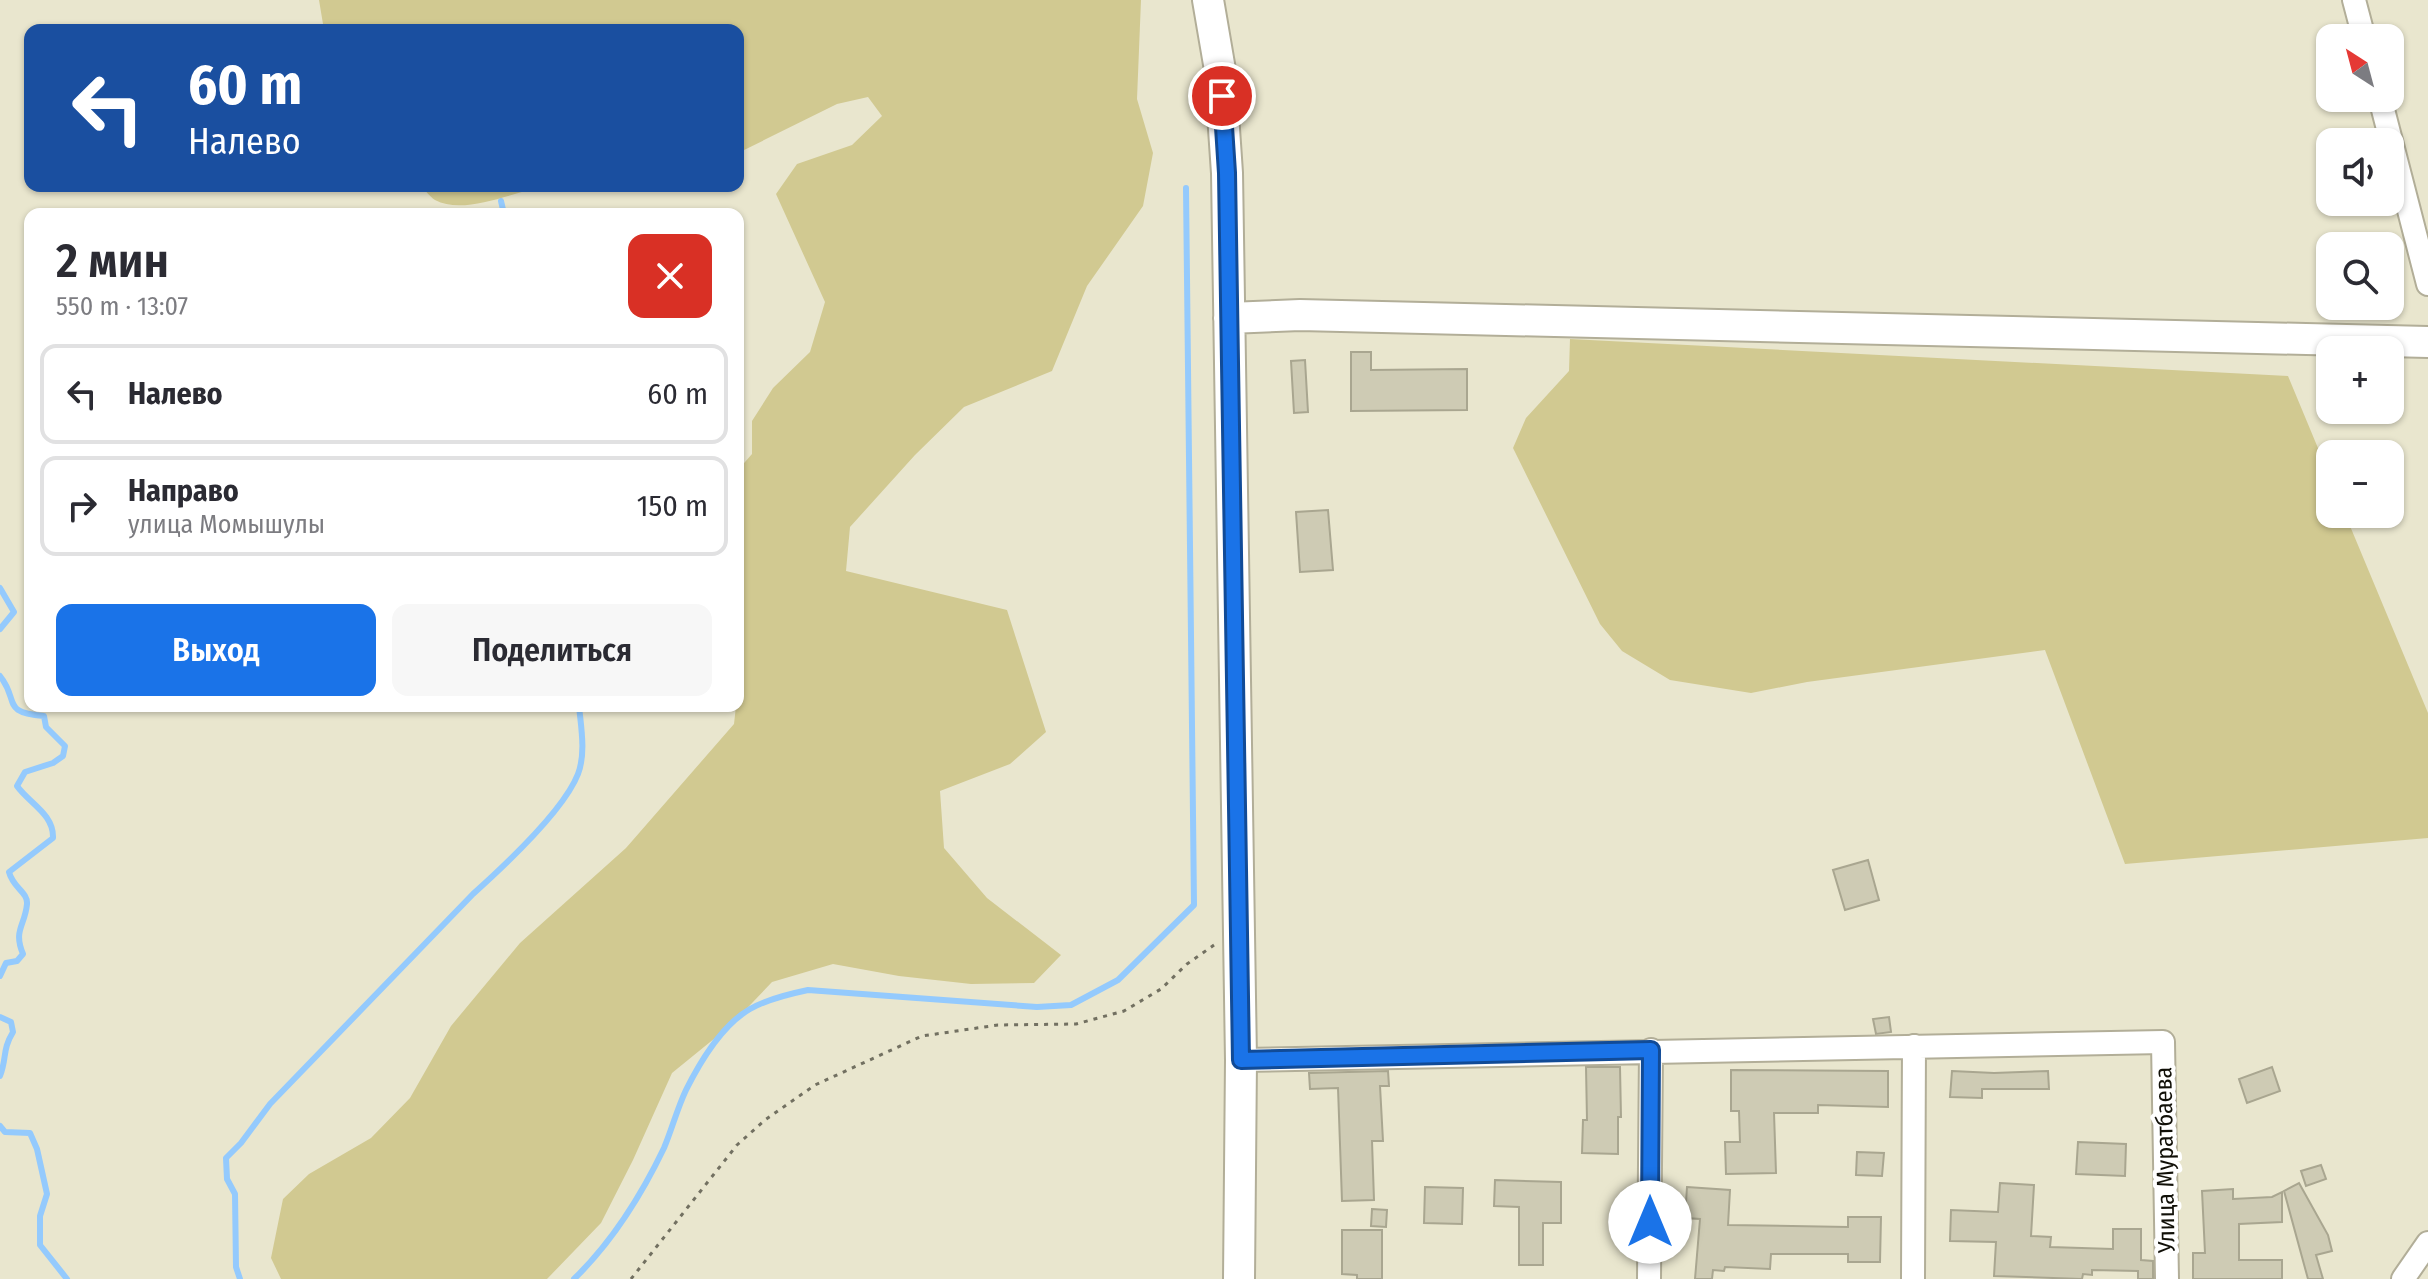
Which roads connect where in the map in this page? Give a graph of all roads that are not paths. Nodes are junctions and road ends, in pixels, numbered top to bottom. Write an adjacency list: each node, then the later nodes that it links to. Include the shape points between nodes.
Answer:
1 (1208, 0): 6 (street, via 1227,173)
2 (2354, 0): 3 (street)
3 (2360, 24)
4 (2384, 112): 5 (street)
5 (2428, 284)
6 (1229, 318): 7 (street, via 1300,315); 10 (street)
7 (2428, 342)
8 (1914, 1046): 9 (street); 14 (street); 15 (street, Улица Муратбаева, via 2163,1042)
9 (1651, 1050): 10 (street); 13 (street)
10 (1241, 1060): 12 (street)
11 (2428, 1243): 16 (street)
12 (1239, 1279)
13 (1649, 1279)
14 (1913, 1279)
15 (2167, 1279)
16 (2403, 1279)

